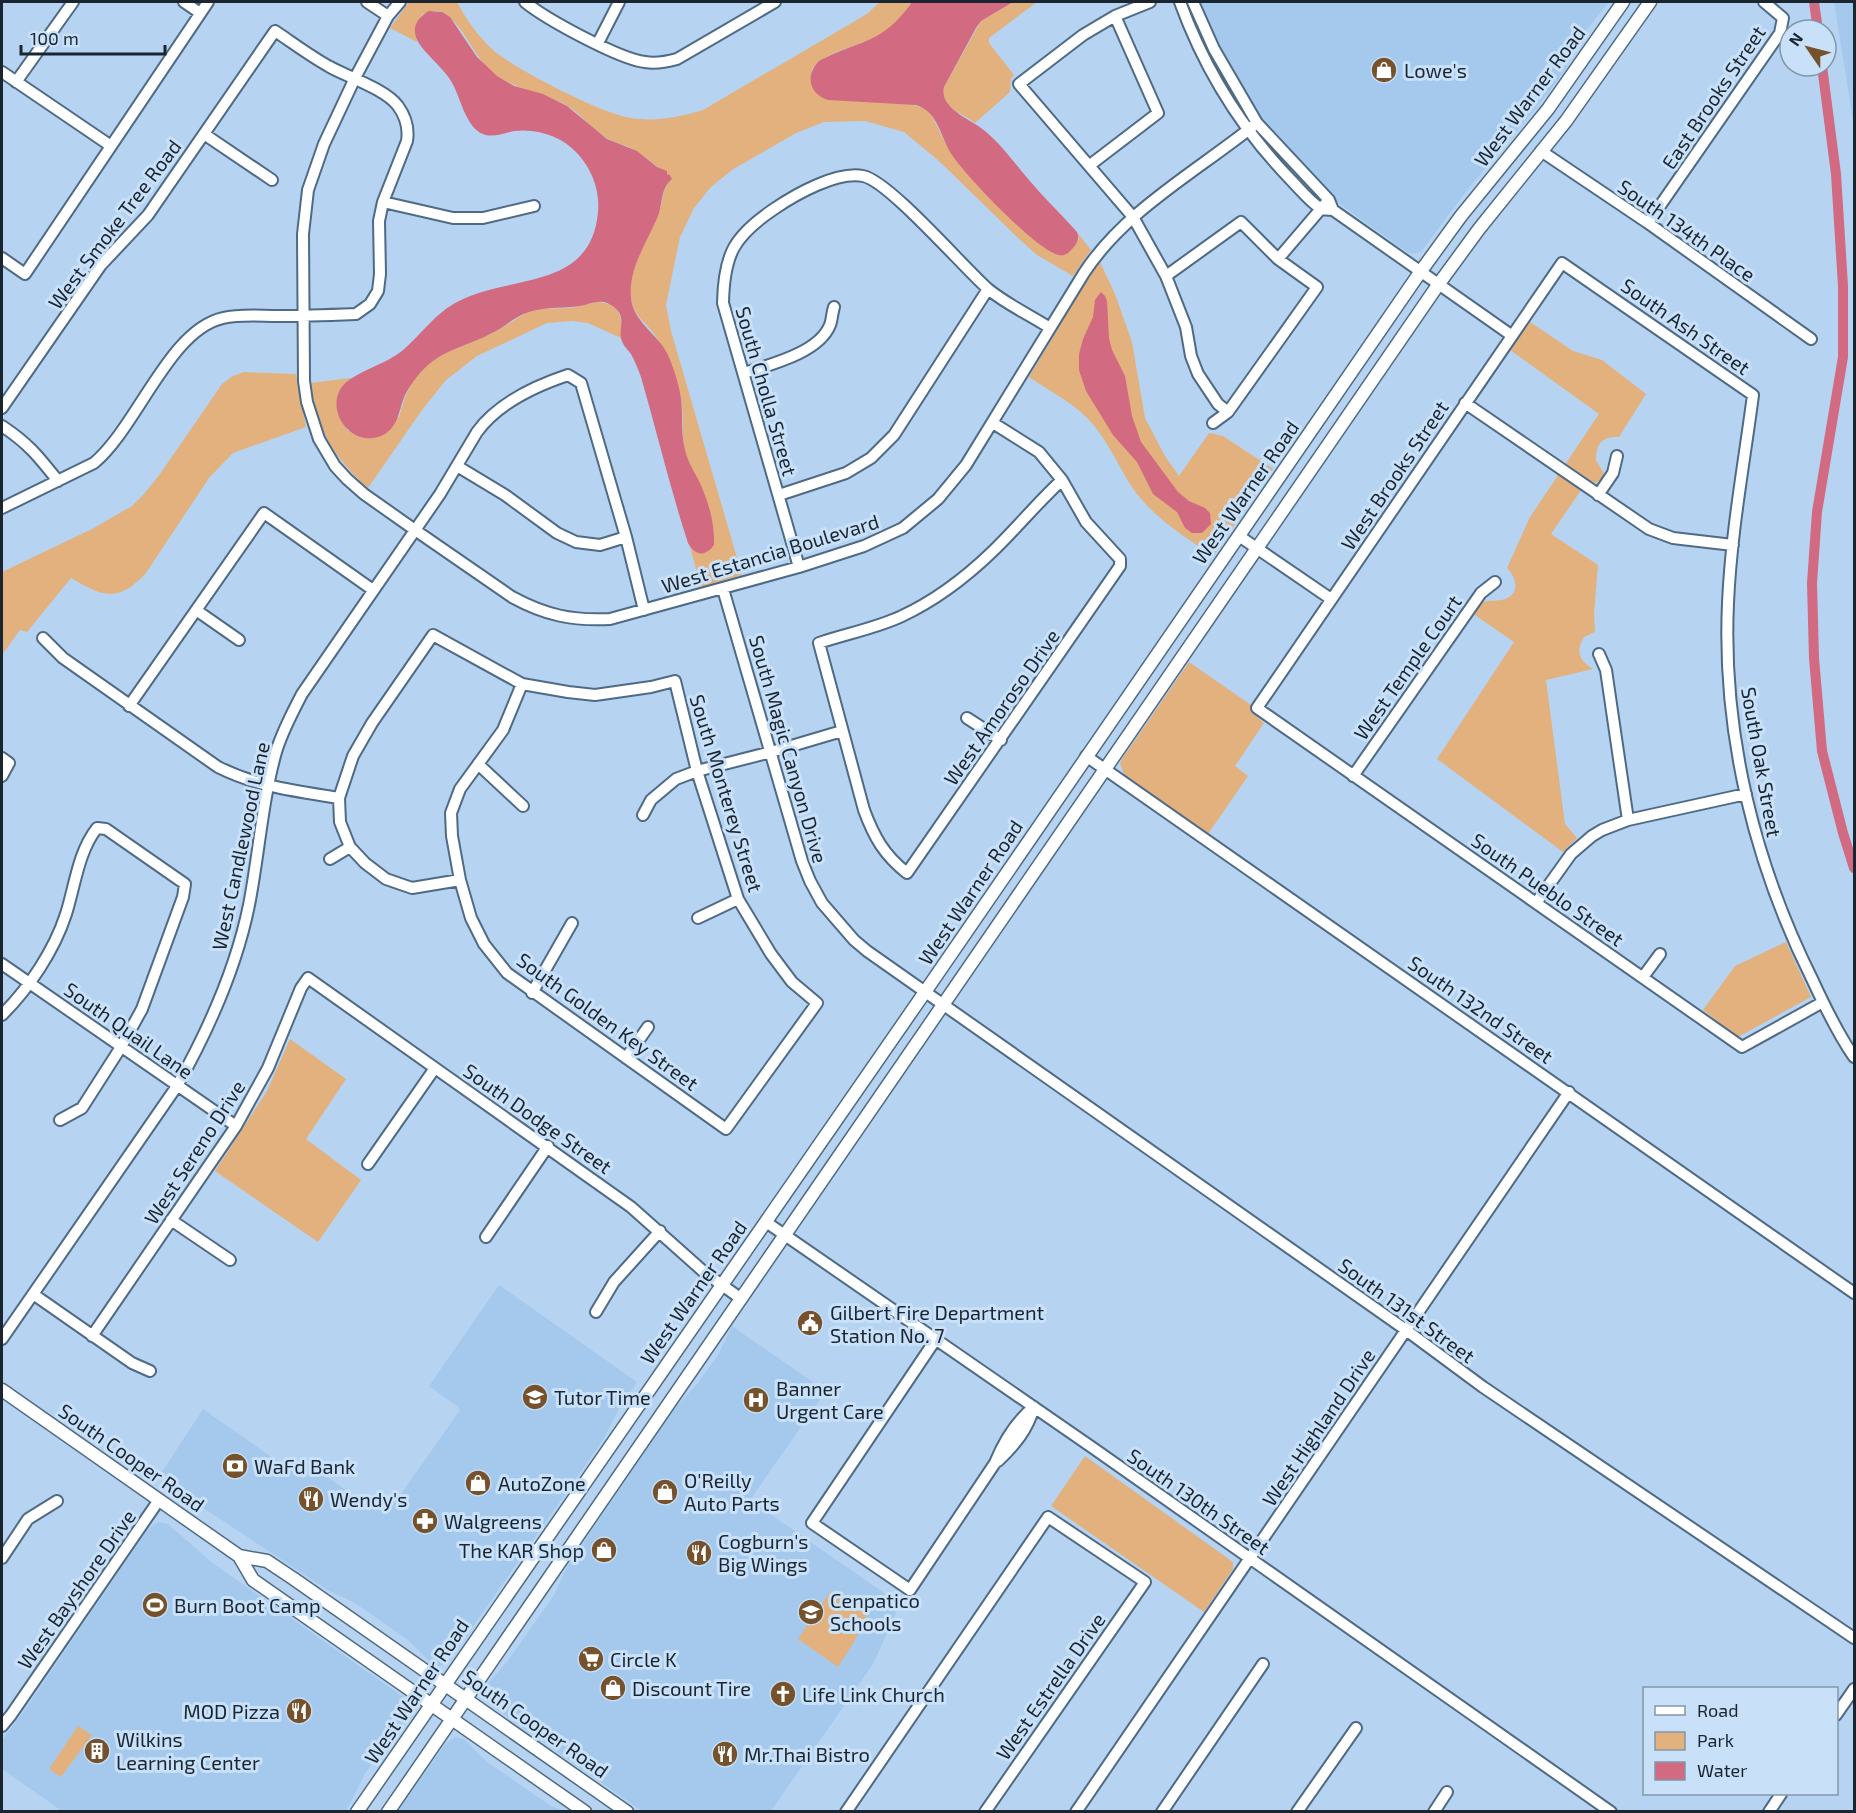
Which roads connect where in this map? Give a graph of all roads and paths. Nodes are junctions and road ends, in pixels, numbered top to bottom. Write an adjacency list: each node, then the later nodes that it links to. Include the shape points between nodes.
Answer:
1 (73, 2): 23 (street)
2 (184, 2): 15 (street)
3 (208, 2): 15 (street)
4 (367, 2): 16 (street)
5 (400, 2): 16 (street, West Estancia Boulevard)
6 (525, 2): 18 (street)
7 (619, 2): 18 (street)
8 (775, 2): 18 (street, via 677,59 660,63 629,58)
9 (1150, 2): 17 (street)
10 (1180, 2): 25 (street, via 1198,48)
11 (1192, 2): 24 (street, via 1214,50)
12 (1623, 2): 19 (main road, West Warner Road)
13 (1650, 2): 21 (main road, West Warner Road)
14 (1764, 2): 36 (street, East Brooks Street, via 1783,18 1779,33)
15 (200, 13): 27 (street)
16 (388, 16): 22 (street, West Estancia Boulevard)
17 (1115, 16): 29 (street, via 1158,113); 29 (street, via 1083,34 1019,84)
18 (598, 43)
19 (1583, 60): 21 (main road); 40 (main road, West Warner Road)
20 (2, 72): 23 (street)
21 (1601, 73): 28 (main road, West Warner Road)
22 (355, 78): 26 (street, West Smoke Tree Road, via 316,59 275,31); 31 (street, via 392,99 406,118 407,141); 45 (street, West Estancia Boulevard, via 324,144 308,190 303,234)
23 (16, 82): 27 (street)
24 (1257, 123): 25 (street, West Estancia Boulevard); 32 (street)
25 (1248, 130): 34 (street); 35 (street, West Estancia Boulevard)
26 (204, 134): 30 (street); 51 (street, West Smoke Tree Road, via 148,215 101,265)
27 (111, 146): 37 (street, via 25,274)
28 (1541, 151): 36 (street, South 134th Place); 42 (main road, West Warner Road)
29 (1090, 165): 35 (street)
30 (272, 180)
31 (383, 202): 33 (street, via 453,218 483,218); 45 (street, via 378,291 370,304 356,314)
32 (1331, 205): 34 (street); 40 (street)
33 (534, 206)
34 (1321, 209): 38 (street)
35 (1133, 217): 41 (street); 46 (street, West Estancia Boulevard, via 1091,263)
36 (1648, 223): 48 (street, South 134th Place)
37 (2, 258)
38 (1278, 259): 41 (street, via 1241,222); 52 (street, via 1317,287)
39 (1562, 263): 47 (street, West Brooks Street); 66 (street, South Ash Street, via 1753,395)
40 (1420, 271): 42 (street); 64 (main road, West Warner Road)
41 (1166, 276): 52 (street, via 1186,327 1198,374)
42 (1438, 285): 47 (street); 67 (main road, West Warner Road)
43 (988, 289): 46 (street); 49 (street, South Cholla Street, via 882,186 864,176 841,176 786,201 752,224 734,245 723,275 723,303); 60 (street, via 894,435 871,458 846,473)
44 (834, 307): 49 (street, via 829,327 814,344 792,358)
45 (303, 316): 59 (street, via 224,318 206,324 181,345 106,453); 63 (street, West Estancia Boulevard, via 305,391 312,424 322,446 347,479)
46 (1050, 328): 53 (street, West Estancia Boulevard)
47 (1511, 335): 50 (street, West Brooks Street)
48 (1811, 339)
49 (744, 373): 60 (street, South Cholla Street)
50 (1465, 403): 61 (street); 72 (street, West Brooks Street)
51 (2, 408)
52 (1228, 412): 54 (street)
53 (993, 423): 58 (street, via 1039,452); 68 (street, West Estancia Boulevard, via 954,482 903,528 864,546)
54 (1213, 423)
55 (2, 426): 59 (street, via 36,453)
56 (1617, 456): 61 (street, via 1613,473)
57 (457, 466): 63 (street, West Candlewood Lane); 65 (street, via 576,542 600,545); 65 (street, West Candlewood Lane, via 484,422 501,408 568,375 583,386)
58 (1062, 480): 82 (street, via 992,552 935,597 902,616 819,643); 83 (street, West Amoroso Drive, via 1086,522 1120,559 1120,566)
59 (57, 481): 62 (street)
60 (779, 495): 68 (street, South Cholla Street)
61 (1599, 495): 66 (street, via 1658,534)
62 (2, 508)
63 (415, 530): 71 (street, West Candlewood Lane); 74 (street, West Estancia Boulevard, via 512,597 539,610 582,621)
64 (1239, 536): 67 (street); 85 (main road, West Warner Road)
65 (626, 537): 74 (street)
66 (1733, 545): 93 (street, South Oak Street, via 1728,664)
67 (1257, 548): 72 (street); 88 (main road, West Warner Road)
68 (799, 567): 70 (street, West Estancia Boulevard)
69 (1496, 582): 91 (street, West Temple Court, via 1481,593)
70 (723, 589): 74 (street, West Estancia Boulevard); 84 (street, South Magic Canyon Drive)
71 (374, 590): 73 (street, via 264,513); 92 (street, West Candlewood Lane, via 302,694 276,752)
72 (1331, 598): 80 (street, West Brooks Street)
73 (196, 610): 76 (street); 79 (street)
74 (644, 610)
75 (44, 638): 79 (street, via 63,658)
76 (239, 640)
77 (1599, 654): 97 (street, via 1606,669)
78 (522, 684): 87 (street, South Golden Key Street, via 503,730); 89 (street, South Monterey Street, via 595,695 675,681); 94 (street, South Monterey Street, via 433,635 372,723 353,756)
79 (129, 706): 92 (street, via 218,767)
80 (1257, 708): 91 (street, South Pueblo Street)
81 (967, 718): 83 (street)
82 (842, 731): 83 (street, West Amoroso Drive, via 871,828 892,861 907,873); 84 (street)
83 (1001, 740)
84 (771, 752): 89 (street); 110 (street, South Magic Canyon Drive, via 802,861 822,903 854,940)
85 (1086, 756): 88 (street, South 132nd Street); 110 (main road, West Warner Road)
86 (5, 761): 90 (street)
87 (478, 764): 95 (street); 100 (street, South Golden Key Street, via 460,789 451,813)
88 (1106, 768): 113 (main road, West Warner Road); 121 (street, South 132nd Street)
89 (697, 771): 96 (street, via 676,779 651,800); 101 (street, South Monterey Street)
90 (2, 776)
91 (1353, 776): 102 (street, South Pueblo Street)
92 (268, 787): 94 (street); 120 (street, West Candlewood Lane, via 240,943 216,1010)
93 (1746, 794): 97 (street); 112 (street, South Oak Street, via 1773,891)
94 (339, 798): 98 (street, via 340,822)
95 (523, 806)
96 (643, 815)
97 (1628, 820): 102 (street, via 1592,836 1571,854)
98 (350, 847): 99 (street); 100 (street, via 386,879 412,888)
99 (330, 859)
100 (460, 880): 111 (street, South Golden Key Street, via 471,918 484,944 507,973)
101 (738, 898): 103 (street); 124 (street, South Monterey Street, via 792,982 817,1003)
102 (1536, 903): 108 (street, South Pueblo Street)
103 (698, 918)
104 (573, 923): 111 (street)
105 (1660, 954): 108 (street)
106 (2, 964): 109 (street, South Quail Lane)
107 (308, 978): 119 (street, South Dodge Street); 123 (street, West Sereno Drive, via 268,1068)
108 (1643, 978): 112 (street, South Pueblo Street, via 1742,1047)
109 (29, 983): 114 (street); 116 (street, South Quail Lane); 116 (street, via 65,917 90,837 97,828 106,829 185,884 142,1009)
110 (925, 992): 113 (street, South Magic Canyon Drive); 128 (main road, West Warner Road)
111 (532, 993): 118 (street, South Golden Key Street)
112 (1823, 1002): 117 (street, South Oak Street)
113 (943, 1004): 130 (main road, West Warner Road); 138 (street, South 131st Street)
114 (2, 1014)
115 (648, 1027): 118 (street)
116 (121, 1047): 120 (street, South Quail Lane); 122 (street, via 82,1107)
117 (1854, 1057)
118 (626, 1058): 124 (street, South Golden Key Street)
119 (435, 1068): 125 (street, South Dodge Street); 126 (street)
120 (177, 1086): 123 (street, South Quail Lane); 135 (street, West Candlewood Lane)
121 (1569, 1092): 134 (street, South 132nd Street); 138 (street, West Highland Drive)
122 (60, 1120)
123 (236, 1126): 127 (street, West Sereno Drive)
124 (726, 1129)
125 (548, 1146): 129 (street, South Dodge Street); 131 (street)
126 (368, 1164)
127 (171, 1220): 132 (street); 139 (street, West Sereno Drive)
128 (766, 1222): 130 (street, South 130th Street); 133 (main road, West Warner Road)
129 (660, 1231): 133 (street, South Dodge Street); 137 (street, via 614,1282)
130 (784, 1234): 136 (main road, West Warner Road); 141 (street, South 130th Street)
131 (486, 1237)
132 (231, 1260)
133 (722, 1284): 136 (street, South Dodge Street); 145 (main road, West Warner Road)
134 (1854, 1293)
135 (33, 1294): 139 (street); 140 (street, West Candlewood Lane)
136 (740, 1298): 146 (main road, West Warner Road)
137 (596, 1312)
138 (1406, 1330): 151 (street, West Highland Drive); 152 (street, South 131st Street, via 1483,1387)
139 (92, 1336): 142 (street)
140 (2, 1339)
141 (936, 1339): 144 (street, South 130th Street); 144 (street, via 812,1523 910,1590 995,1463 1004,1442 1022,1416)
142 (150, 1371)
143 (2, 1390): 147 (main road, South Cooper Road)
144 (1034, 1407): 151 (street, South 130th Street)
145 (620, 1432): 146 (main road); 154 (main road, West Warner Road)
146 (640, 1442): 156 (main road, West Warner Road)
147 (159, 1500): 149 (main road, South Cooper Road); 158 (street, West Bayshore Drive)
148 (57, 1501): 150 (street, via 28,1519)
149 (239, 1556): 154 (main road, South Cooper Road, via 267,1561); 157 (main road, South Cooper Road, via 253,1580)
150 (2, 1558)
151 (1250, 1559): 171 (street, West Highland Drive); 175 (street, South 130th Street)
152 (1854, 1638)
153 (1263, 1664): 172 (street)
154 (445, 1683): 156 (main road, South Cooper Road); 157 (main road, West Warner Road)
155 (1854, 1689): 159 (street)
156 (466, 1698): 160 (main road, West Warner Road); 168 (main road, South Cooper Road)
157 (431, 1705): 160 (main road, South Cooper Road); 165 (main road, West Warner Road)
158 (6, 1712): 161 (street, West Bayshore Drive)
159 (1838, 1712)
160 (452, 1719): 166 (main road, West Warner Road); 167 (main road, South Cooper Road)
161 (2, 1726)
162 (1356, 1728): 173 (street)
163 (1447, 1792): 174 (street)
164 (1781, 1795): 176 (street)
165 (357, 1812)
166 (388, 1812)
167 (585, 1812)
168 (627, 1812)
169 (846, 1812): 170 (street, West Estrella Drive, via 1048,1517 1145,1582)
170 (985, 1812)
171 (1076, 1812)
172 (1162, 1812)
173 (1297, 1812)
174 (1434, 1812)
175 (1611, 1812)
176 (1769, 1812)

